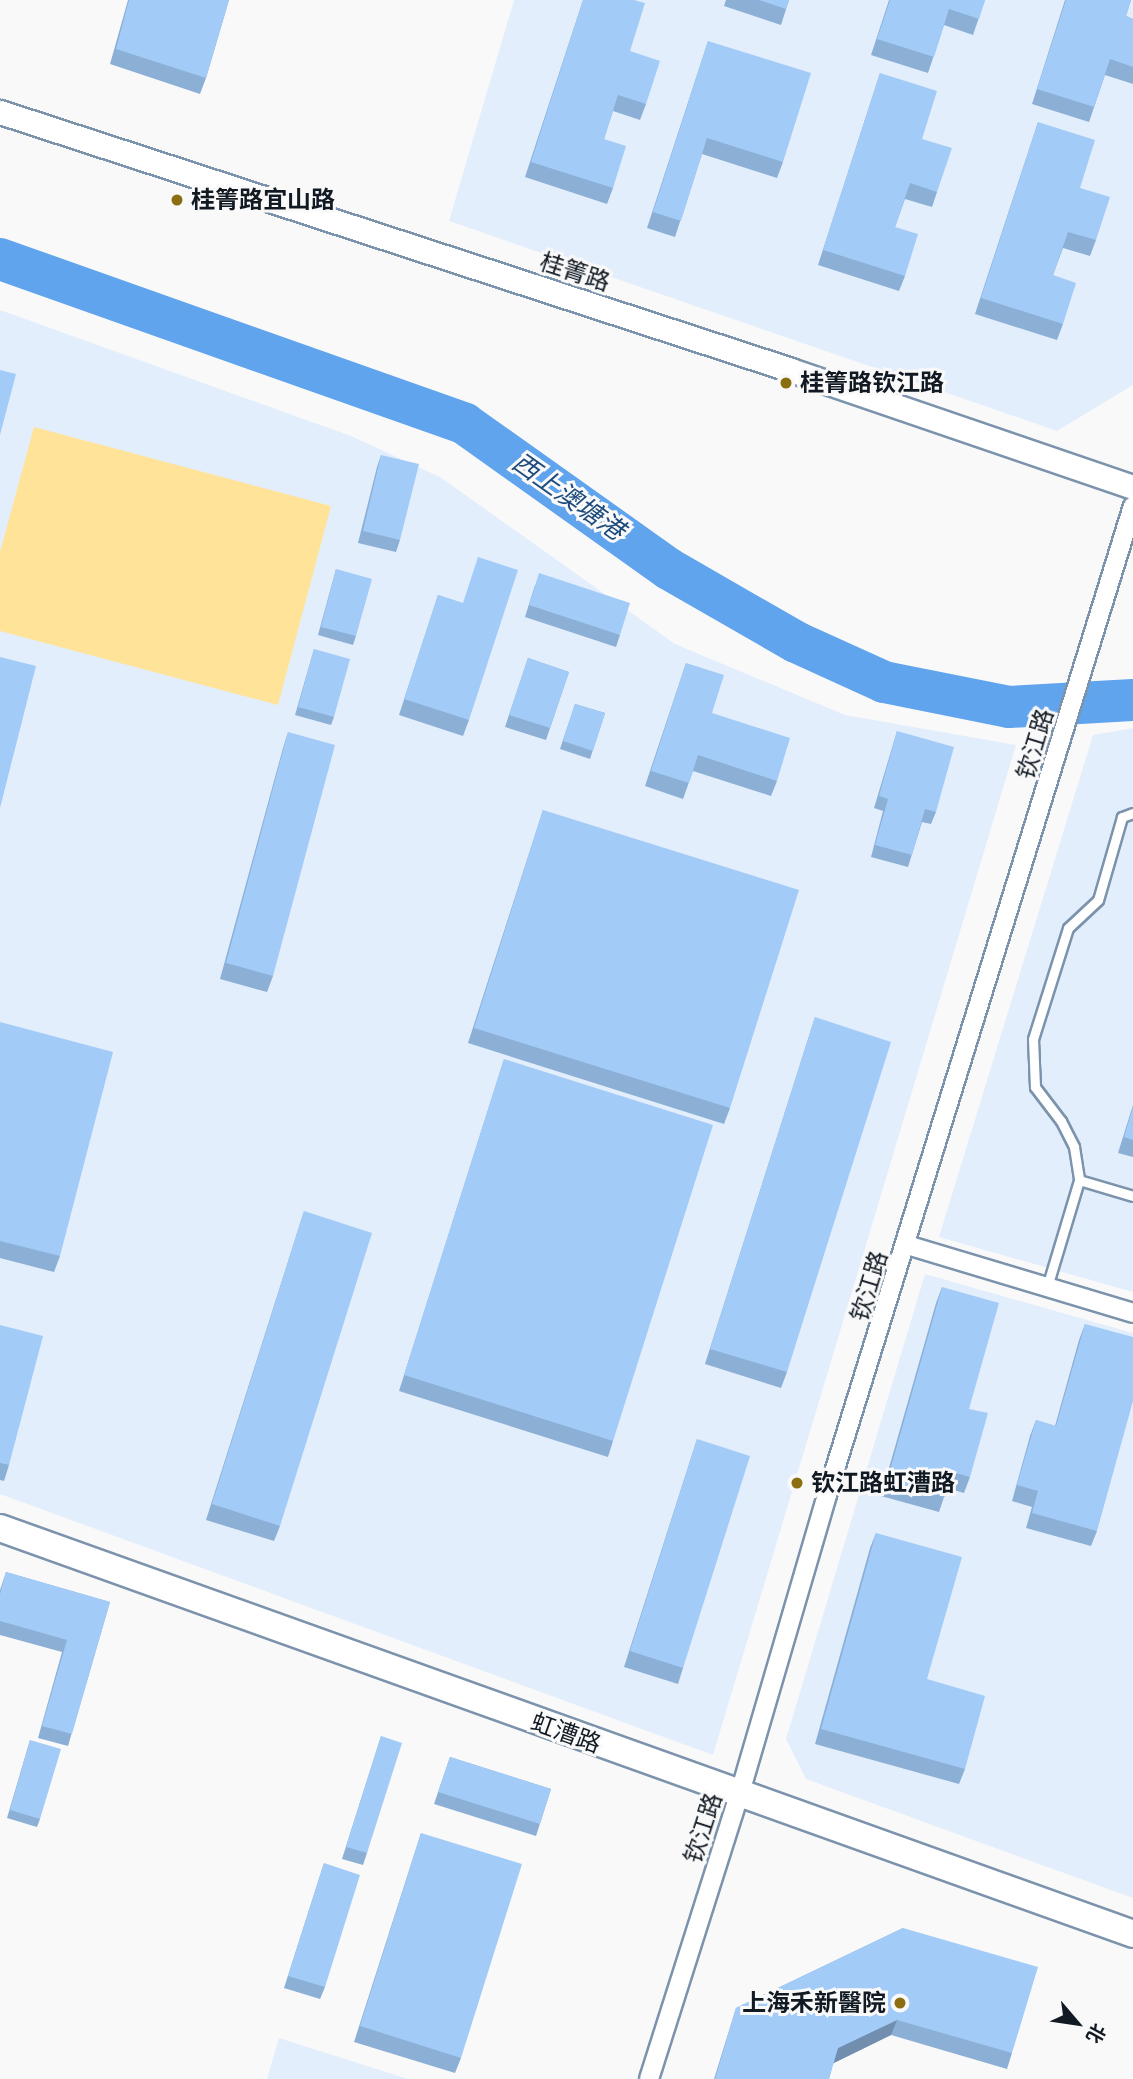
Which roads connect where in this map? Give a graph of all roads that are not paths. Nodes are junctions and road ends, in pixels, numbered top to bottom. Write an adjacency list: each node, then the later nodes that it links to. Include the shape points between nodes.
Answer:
1 (0, 112): 2 (street, 桂箐路, via 791,370)
2 (1133, 487)
3 (1133, 506): 7 (street, 钦江路)
4 (1133, 813): 5 (lane, via 1122,817 1098,900 1068,928 1033,1039 1035,1087 1074,1147)
5 (1079, 1180): 6 (lane); 8 (lane)
6 (1133, 1196)
7 (907, 1245): 8 (street); 11 (street, 钦江路, via 827,1495)
8 (1047, 1287): 9 (street)
9 (1133, 1313)
10 (0, 1528): 11 (main road, 虹漕路)
11 (739, 1796): 12 (main road, 虹漕路); 13 (street, 钦江路)
12 (1133, 1934)
13 (649, 2079)

